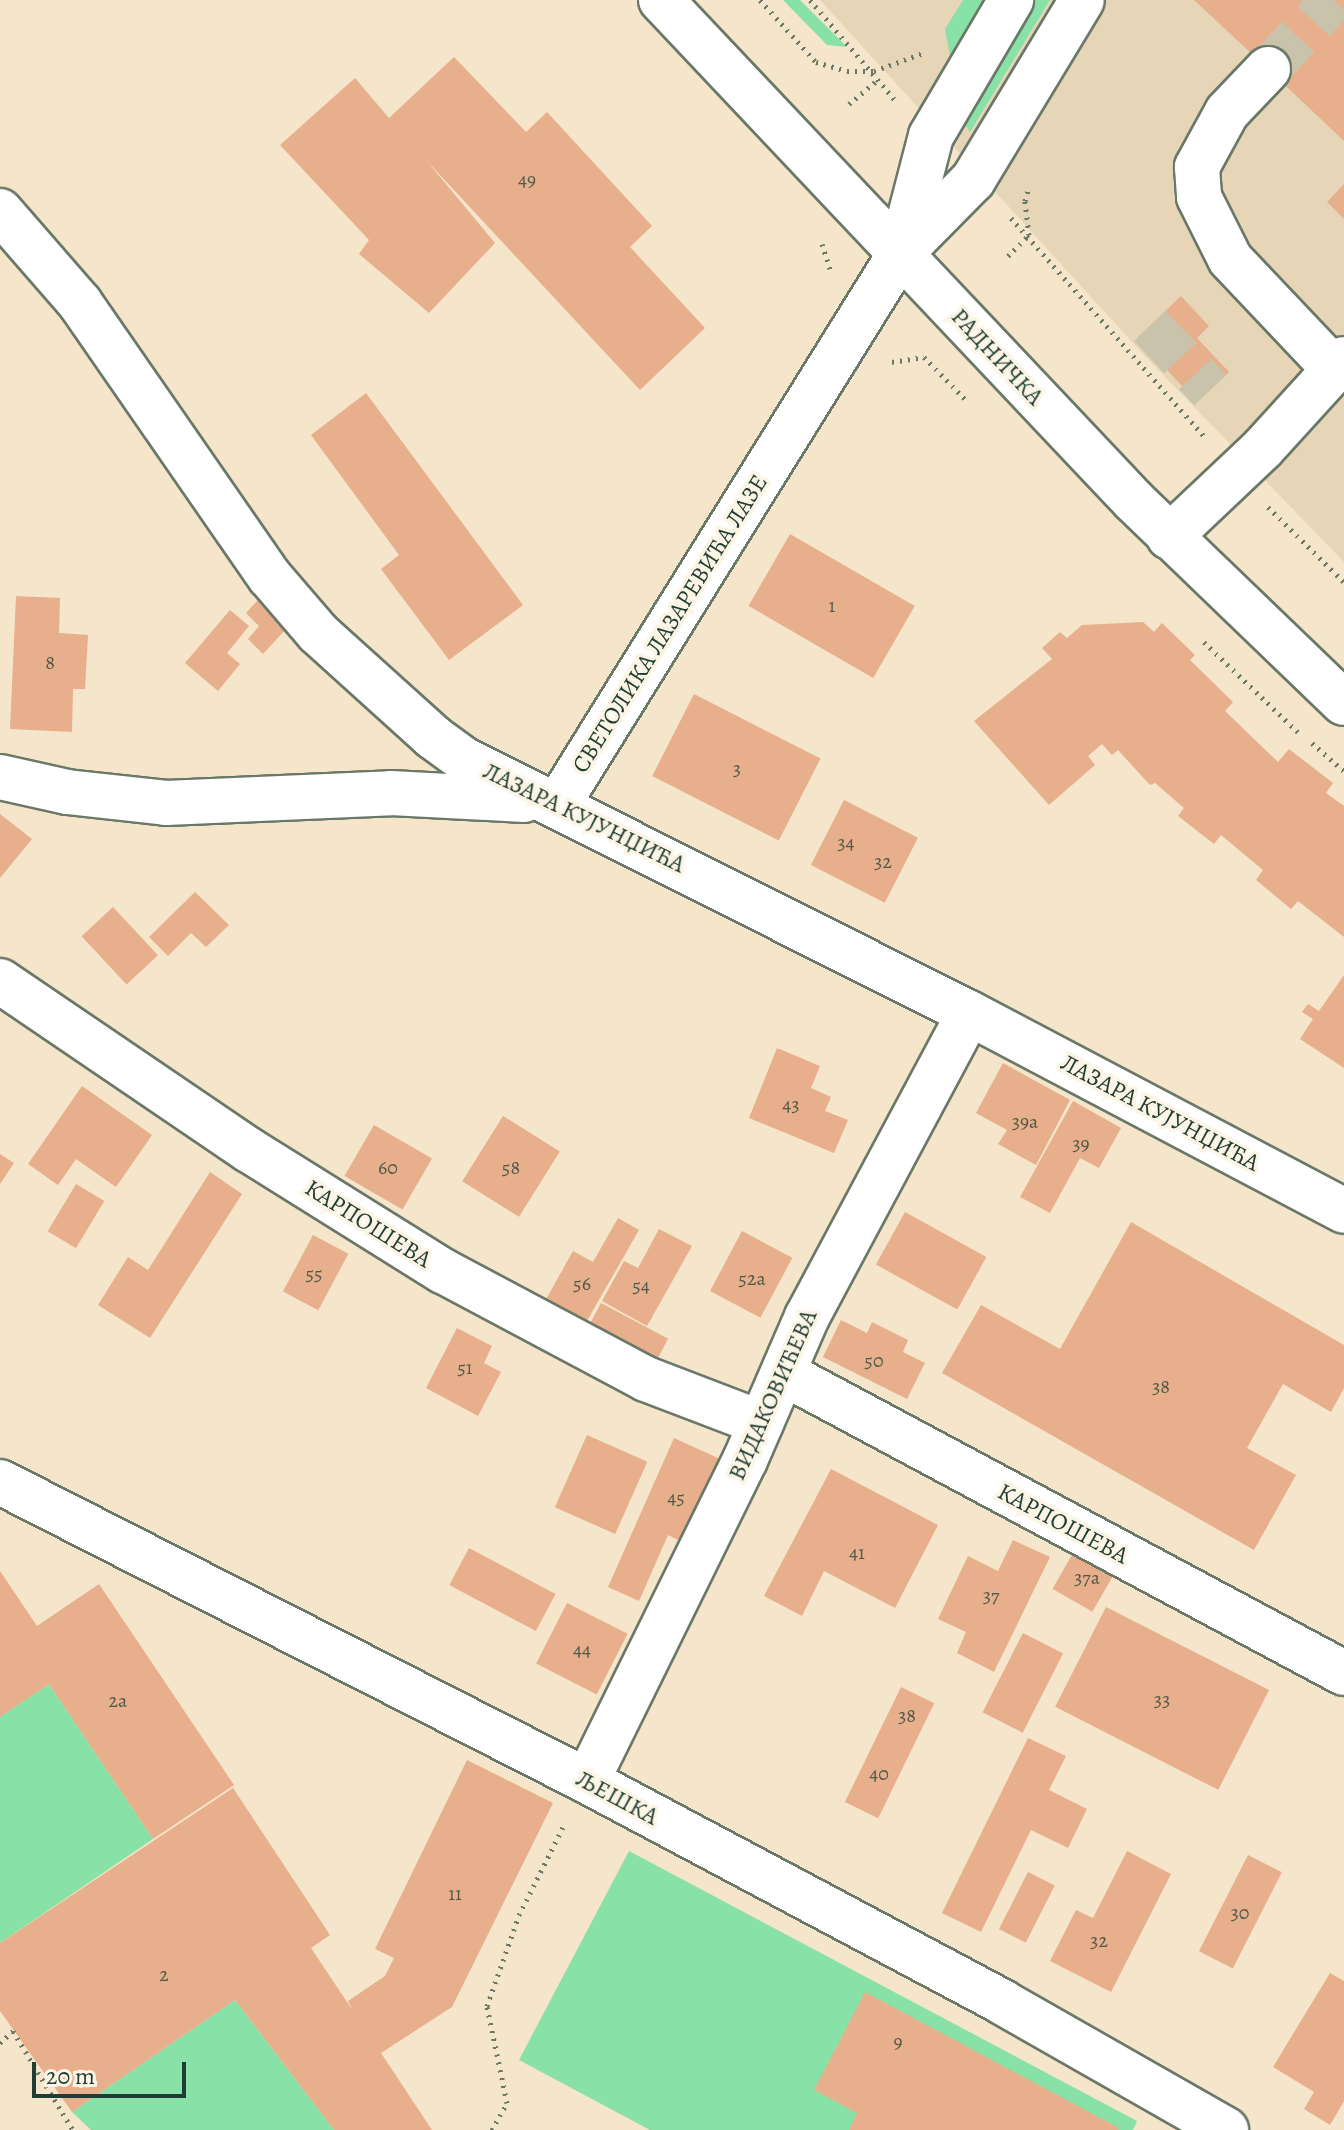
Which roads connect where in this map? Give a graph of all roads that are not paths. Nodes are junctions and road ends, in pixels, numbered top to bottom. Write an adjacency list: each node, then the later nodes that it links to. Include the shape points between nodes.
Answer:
1 (661, 0): 6 (street, РАДНИЧКА)
2 (1011, 0): 6 (street, СВЕТОЛИКА ЛАЗАРЕВИЋА ЛАЗЕ, via 931,136)
3 (1082, 0): 6 (street, СВЕТОЛИКА ЛАЗАРЕВИЋА ЛАЗЕ, via 973,180)
4 (1268, 69): 7 (street, via 1219,126 1197,167 1199,197 1230,259)
5 (0, 211): 11 (street, ЛАЗАРА КУЈУНЏИЋА, via 80,303 234,530 318,633 444,745)
6 (900, 254): 8 (street, РАДНИЧКА); 11 (street, СВЕТОЛИКА ЛАЗАРЕВИЋА ЛАЗЕ)
7 (1339, 364): 8 (street)
8 (1169, 537): 9 (street, РАДНИЧКА)
9 (1344, 703)
10 (0, 777): 11 (street, via 80,794 166,803 391,793)
11 (558, 804): 13 (street, ЛАЗАРА КУЈУНЏИЋА)
12 (0, 981): 16 (street, КАРПОШЕВА, via 249,1150 443,1271 646,1379)
13 (969, 1013): 14 (street, ЛАЗАРА КУЈУНЏИЋА); 15 (street, ВИДАКОВИЋЕВА, via 807,1317)
14 (1344, 1211)
15 (783, 1373): 16 (street, ВИДАКОВИЋЕВА); 18 (street, КАРПОШЕВА)
16 (761, 1423): 19 (street, ВИДАКОВИЋЕВА)
17 (0, 1482): 19 (street, ЉЕШКА)
18 (1344, 1673)
19 (587, 1781): 20 (street, ЉЕШКА, via 1002,2002)
20 (1226, 2130)

